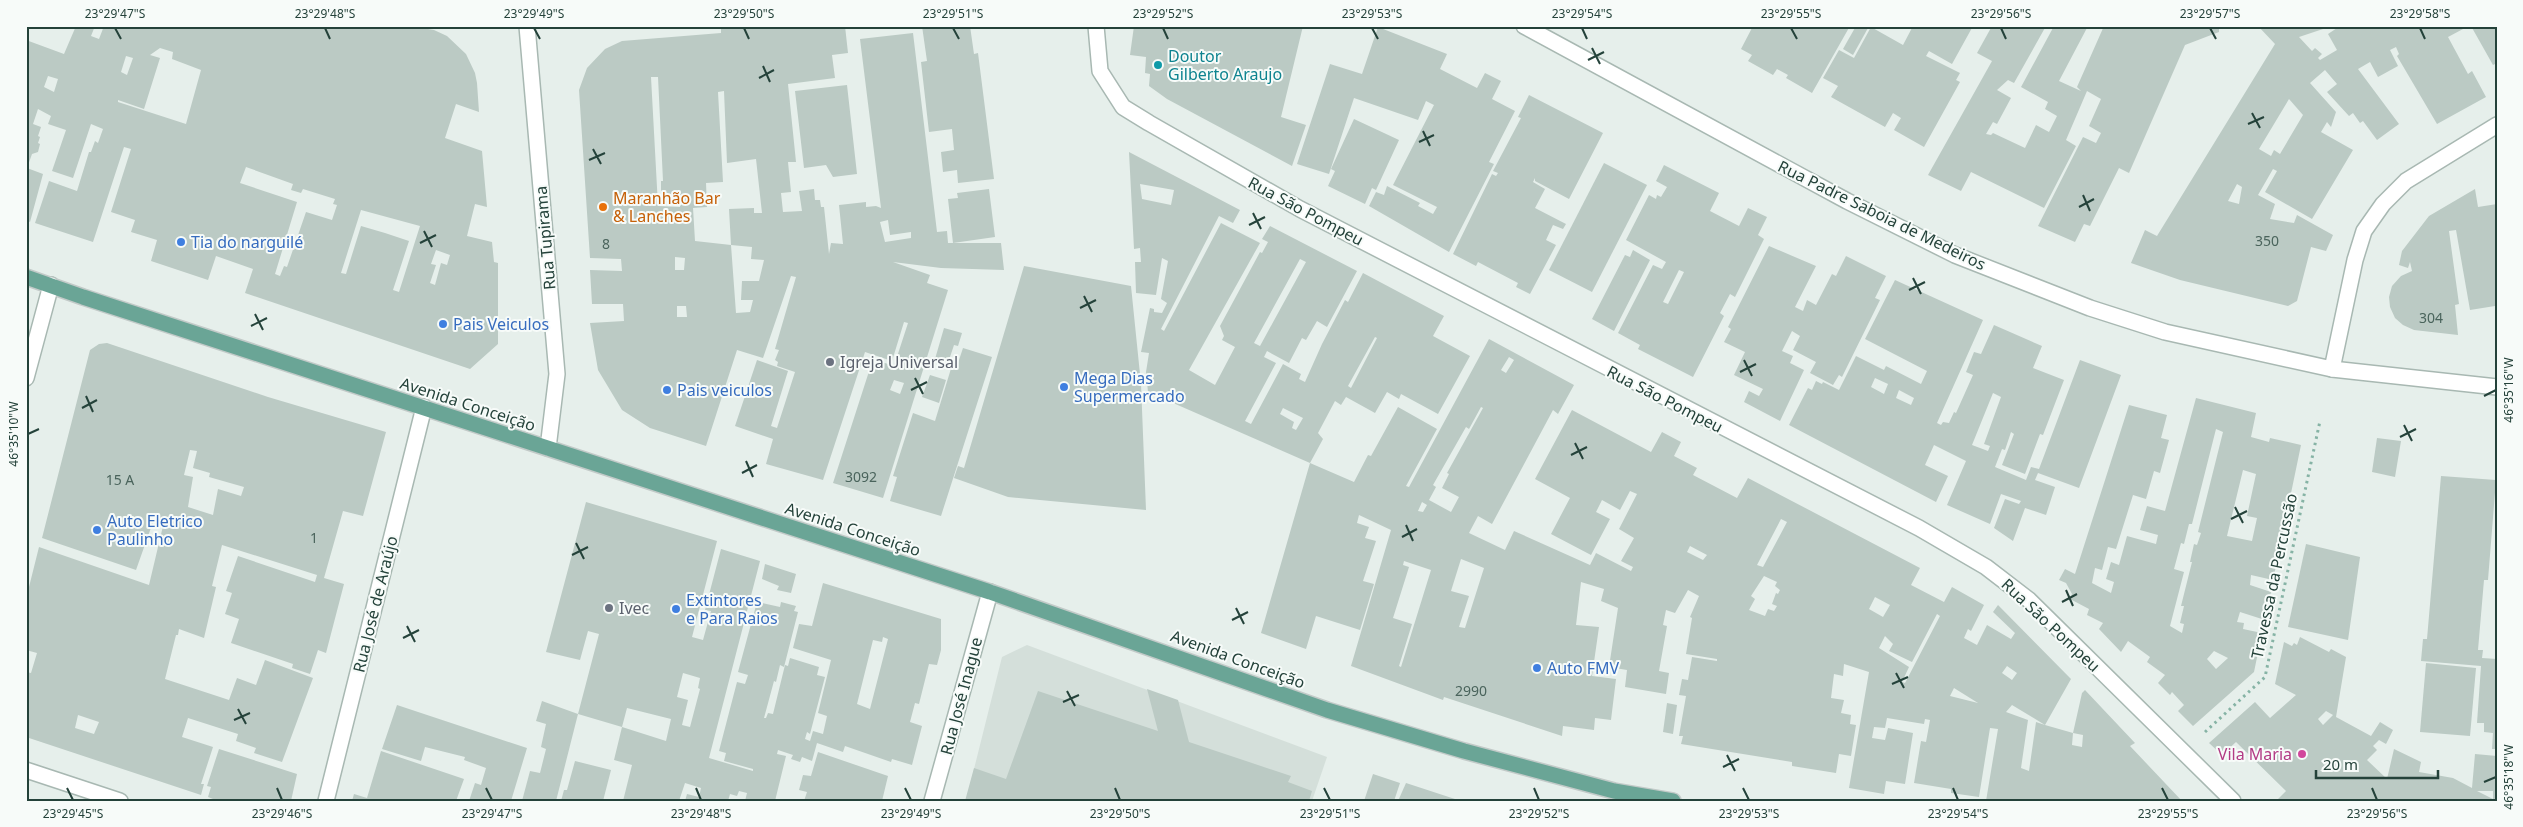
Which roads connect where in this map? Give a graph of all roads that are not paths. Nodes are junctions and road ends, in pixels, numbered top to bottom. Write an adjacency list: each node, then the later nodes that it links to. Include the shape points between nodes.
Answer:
1 (527, 26): 11 (street, Rua Tupirama, via 556,374)
2 (1096, 26): 18 (street, Rua São Pompeu, via 1100,71 1123,107 1149,123 1300,209 1919,528 1986,567 2029,600)
3 (1524, 26): 7 (street, Rua Padre Saboia de Medeiros, via 1847,201 1955,255 2090,308 2165,332)
4 (2497, 125): 7 (street, via 2406,181 2383,204 2364,231)
5 (26, 277): 6 (main road, Avenida Conceição)
6 (51, 285): 8 (street); 10 (main road, Avenida Conceição)
7 (2332, 369): 9 (street, Rua Padre Saboia de Medeiros)
8 (26, 378)
9 (2497, 387)
10 (424, 407): 11 (main road, Avenida Conceição); 15 (street, Rua José de Araújo)
11 (548, 448): 12 (main road, Avenida Conceição)
12 (990, 592): 16 (street, Rua José Inague); 17 (main road, Avenida Conceição, via 1327,710 1604,789)
13 (26, 770): 14 (street)
14 (120, 801)
15 (326, 801)
16 (932, 801)
17 (1673, 801)
18 (2233, 801)

